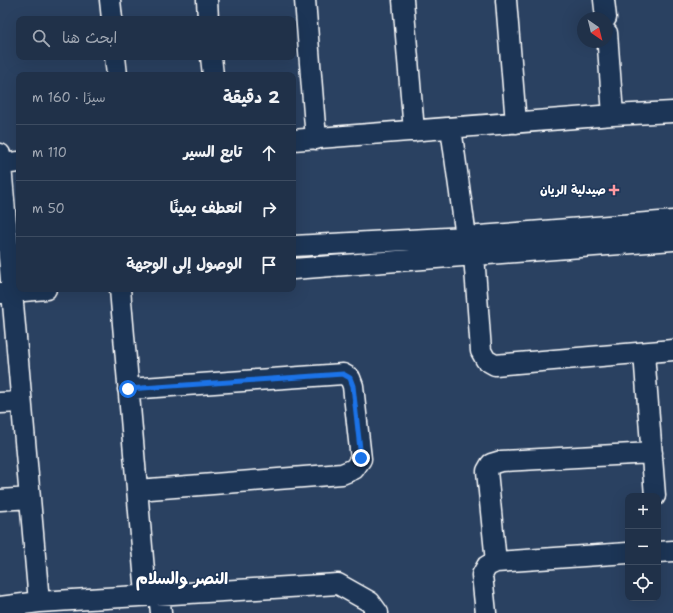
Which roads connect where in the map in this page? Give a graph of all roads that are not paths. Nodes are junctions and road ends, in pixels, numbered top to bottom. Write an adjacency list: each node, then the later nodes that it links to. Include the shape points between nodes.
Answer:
1 (110, 0): 8 (street)
2 (207, 0): 9 (street)
3 (305, 0): 20 (street)
4 (403, 0): 19 (street)
5 (506, 0): 17 (street)
6 (604, 0): 7 (street)
7 (605, 12)
8 (112, 16)
9 (208, 16)
10 (608, 48): 16 (street)
11 (115, 60): 13 (street)
12 (211, 60): 14 (street)
13 (117, 72)
14 (213, 72)
15 (673, 112): 16 (street)
16 (613, 115): 17 (street)
17 (516, 123): 18 (street)
18 (451, 128): 19 (street); 24 (street)
19 (414, 131): 20 (street)
20 (316, 138): 21 (street)
21 (296, 140)
22 (7, 160): 28 (street)
23 (673, 221): 24 (street)
24 (466, 237): 26 (street)
25 (673, 240): 27 (street)
26 (296, 246)
27 (474, 255): 29 (street); 34 (street, via 481,351 486,360 495,365)
28 (10, 267): 31 (street)
29 (296, 269)
30 (16, 291): 31 (street)
31 (6, 292): 36 (street)
32 (120, 292): 35 (street)
33 (673, 350): 34 (street)
34 (644, 353): 38 (street)
35 (128, 389): 39 (street); 39 (street, via 343,374 350,378 353,386 361,458 354,469 342,474)
36 (21, 402): 37 (street); 41 (street)
37 (0, 403)
38 (652, 452): 40 (street); 44 (street, via 501,461 492,464 487,471)
39 (137, 490): 45 (street)
40 (655, 493)
41 (30, 498): 42 (street); 46 (street)
42 (0, 500)
43 (625, 554): 44 (street)
44 (496, 562): 49 (street, via 487,566 482,575)
45 (155, 600): 46 (street); 48 (street, via 338,584 370,602)
46 (39, 602): 47 (street)
47 (0, 607)
48 (378, 613)
49 (486, 613)

